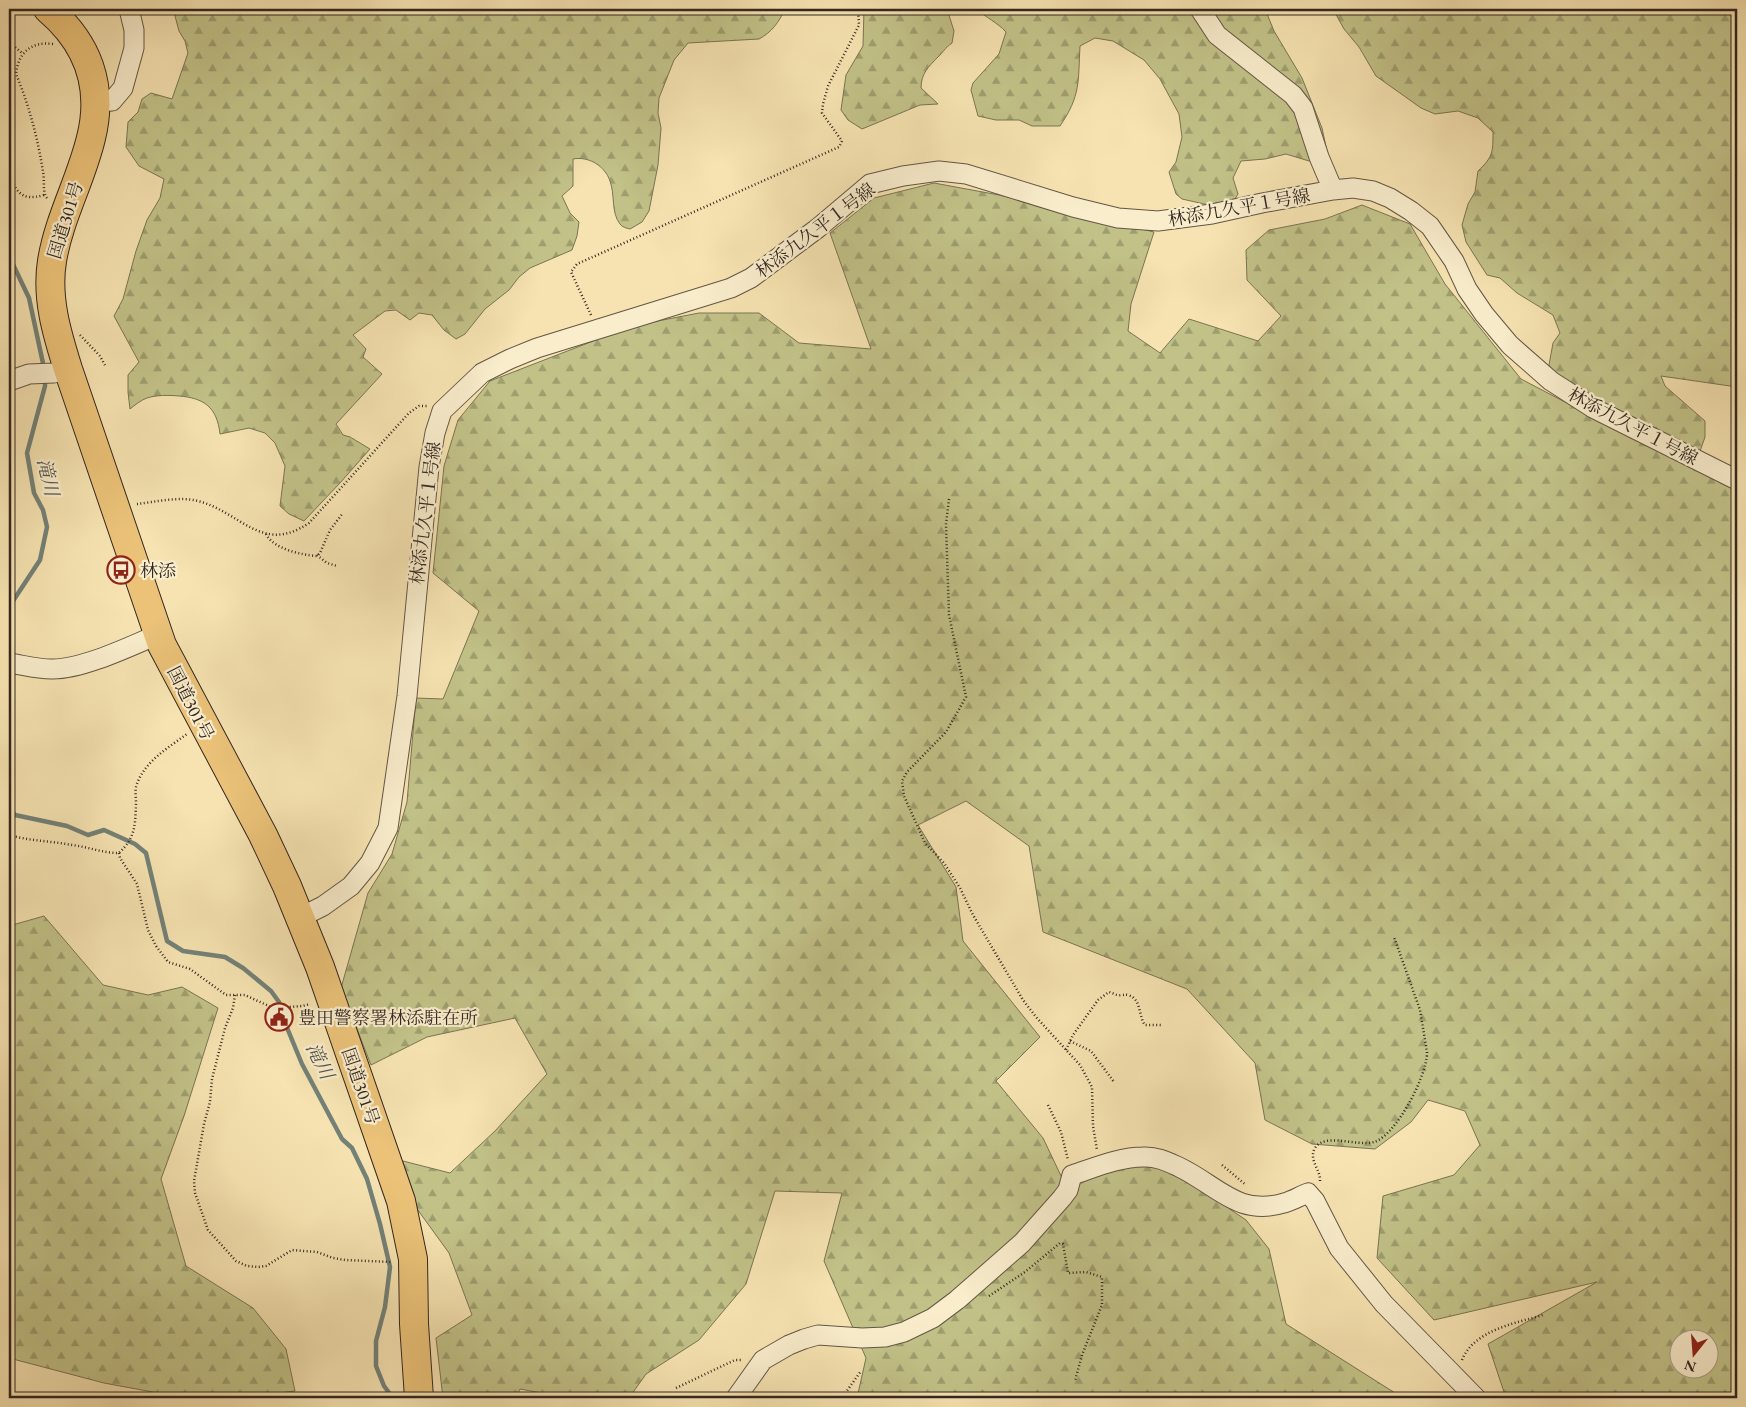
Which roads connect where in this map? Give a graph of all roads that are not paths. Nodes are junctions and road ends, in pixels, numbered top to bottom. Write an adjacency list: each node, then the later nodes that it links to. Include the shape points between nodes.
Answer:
1 (48, 9): 4 (highway, 国道301号, via 61,20 84,51)
2 (129, 9): 4 (street, via 134,48 124,88 112,101)
3 (1200, 9): 5 (street, via 1217,35 1293,95 1303,108)
4 (96, 102): 6 (highway, 国道301号, via 91,139 56,201 57,239 50,280)
5 (1333, 190): 8 (street, 林添九久平１号線, via 1373,191 1412,211 1430,226 1484,314 1510,345 1551,381 1593,408); 11 (street, 林添九久平１号線, via 1212,214 1158,220 1100,214 966,174 939,171 903,176 870,184 818,228 751,278 732,288 528,352 489,370 466,386 442,411 435,433 407,696 388,828 370,863 351,886)
6 (58, 371): 7 (street); 9 (highway, 国道301号, via 114,508)
7 (19, 378)
8 (1737, 480)
9 (159, 634): 10 (street, via 112,654 63,668); 11 (highway, 国道301号, via 202,724 262,835)
10 (14, 664)
11 (299, 918): 12 (highway, 国道301号, via 401,1201 413,1259)
12 (419, 1398)
13 (736, 1398): 14 (street, via 763,1360 789,1345 818,1335 885,1337 933,1318 1022,1243 1068,1190 1072,1175 1144,1156 1158,1158 1196,1175 1235,1202 1249,1206 1284,1203 1308,1192 1339,1248 1384,1304)
14 (1476, 1398)

